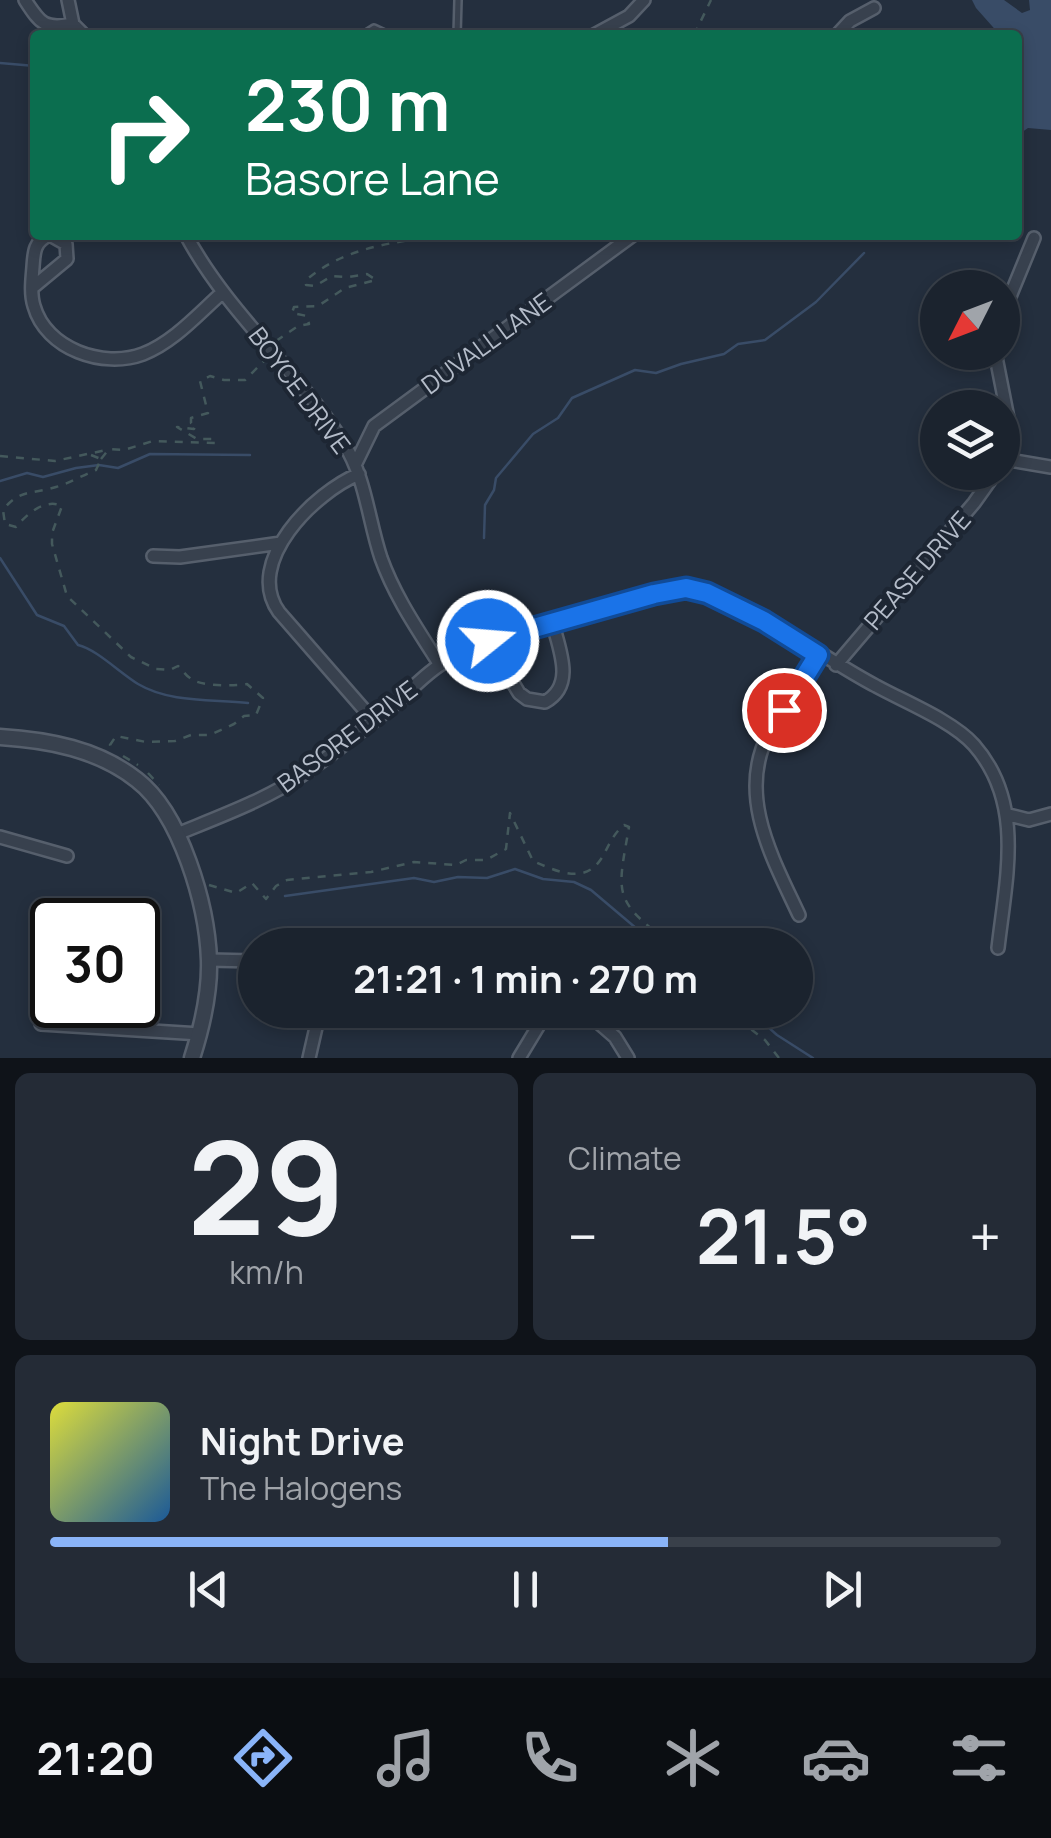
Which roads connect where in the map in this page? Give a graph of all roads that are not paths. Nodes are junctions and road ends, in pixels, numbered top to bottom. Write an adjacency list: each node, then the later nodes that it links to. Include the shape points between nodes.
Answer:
1 (24, 0): 6 (street, via 38,21 55,28)
2 (68, 0): 6 (street)
3 (458, 0): 8 (lane)
4 (644, 0): 9 (street)
5 (874, 8): 10 (street)
6 (73, 24): 7 (street)
7 (79, 30)
8 (457, 30)
9 (603, 30)
10 (842, 30)
11 (1034, 238): 16 (street)
12 (40, 240): 17 (street)
13 (58, 240): 17 (street, via 68,259)
14 (189, 240): 18 (street, BOYCE DRIVE)
15 (627, 240): 21 (street, DUVALL LANE, via 374,426)
16 (1020, 272)
17 (32, 288): 18 (street, via 38,318 62,343 101,359 124,360 168,341)
18 (223, 292): 21 (street, BOYCE DRIVE, via 343,442)
19 (1020, 462): 20 (street)
20 (1051, 467)
21 (357, 469): 23 (street, via 302,514); 28 (street, BOYCE DRIVE, via 394,592)
22 (984, 490): 29 (street, PEASE DRIVE)
23 (281, 543): 24 (street); 30 (street, via 268,579 272,602)
24 (152, 556)
25 (552, 621): 26 (street, BASORE DRIVE); 26 (street, via 563,680 544,702 520,693); 27 (street, BASORE DRIVE, via 686,588 764,621)
26 (488, 641): 28 (street, BASORE DRIVE)
27 (818, 655): 29 (street, BASORE DRIVE); 37 (street, via 767,737 757,770 756,806)
28 (440, 665): 30 (street, BASORE DRIVE)
29 (836, 665): 33 (street, BASORE DRIVE, via 972,742)
30 (374, 721): 34 (street, BASORE DRIVE, via 305,773)
31 (0, 736): 34 (street, via 64,745 120,768 150,792)
32 (1051, 814): 33 (street, via 1028,820)
33 (1009, 815): 38 (street, BASORE DRIVE)
34 (177, 834): 39 (street, via 199,898)
35 (0, 836): 36 (street)
36 (67, 856)
37 (799, 915)
38 (998, 948)
39 (209, 960): 40 (street); 45 (street)
40 (238, 961)
41 (105, 1028): 45 (street)
42 (316, 1028): 47 (street)
43 (537, 1028): 48 (street)
44 (605, 1028): 49 (street)
45 (200, 1034): 46 (street)
46 (192, 1058)
47 (309, 1058)
48 (519, 1058)
49 (628, 1058)

